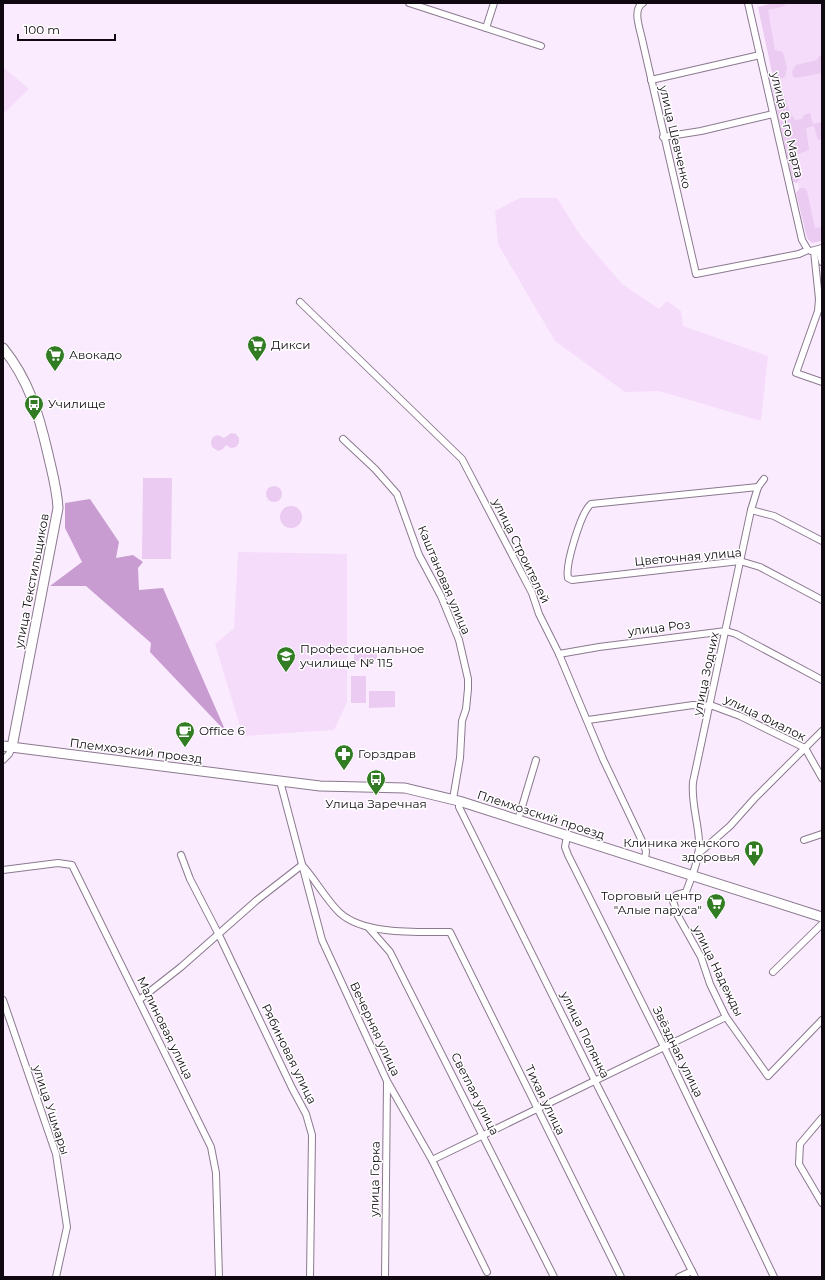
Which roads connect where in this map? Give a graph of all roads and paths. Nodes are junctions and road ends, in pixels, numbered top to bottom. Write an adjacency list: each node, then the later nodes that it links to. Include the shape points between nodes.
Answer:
1 (412, 3): 5 (street)
2 (494, 3): 5 (street)
3 (748, 3): 7 (street, улица 8-го Марта)
4 (641, 4): 8 (street, улица Шевченко, via 637,13)
5 (486, 28): 6 (street)
6 (541, 46)
7 (760, 55): 8 (street); 9 (street, улица 8-го Марта)
8 (651, 80): 10 (street, улица Шевченко)
9 (773, 114): 10 (street); 11 (street, улица 8-го Марта, via 802,240)
10 (663, 137): 11 (street, улица Шевченко, via 696,274)
11 (816, 250): 12 (street); 15 (street, via 818,311 796,373)
12 (822, 262)
13 (300, 302): 24 (street, улица Строителей, via 462,459 532,592 540,617)
14 (3, 348): 29 (main road, улица Текстильщиков, via 19,370 36,404 54,479 58,508)
15 (822, 382)
16 (343, 439): 35 (street, Каштановая улица, via 397,494 419,555 441,596 459,640 468,689 462,721)
17 (764, 479): 18 (street, улица Зодчих)
18 (758, 487): 19 (street, улица Зодчих); 21 (street, Цветочная улица, via 591,504 573,548 568,574 572,580)
19 (751, 510): 20 (street, via 774,516); 21 (street, улица Зодчих)
20 (822, 541)
21 (740, 561): 22 (street, Цветочная улица, via 756,565); 23 (street, улица Зодчих)
22 (822, 600)
23 (726, 631): 24 (street, улица Роз); 25 (street, улица Роз); 26 (street, улица Зодчих)
24 (559, 654): 27 (street, улица Строителей)
25 (822, 680)
26 (710, 705): 27 (street, улица Фиалок, via 693,705); 30 (street, улица Фиалок, via 740,716); 40 (street, улица Зодчих, via 693,785 699,840)
27 (588, 720): 42 (street, улица Строителей, via 603,759 643,843 646,851)
28 (822, 731): 30 (street)
29 (7, 746): 31 (street, via 9,754); 34 (main road, Племхозский проезд)
30 (805, 748): 33 (street, улица Фиалок); 40 (street, via 730,826)
31 (3, 760)
32 (536, 760): 36 (street)
33 (822, 778)
34 (280, 781): 35 (main road, Племхозский проезд, via 335,788 399,788); 43 (street, Вечерняя улица)
35 (456, 800): 36 (main road, Племхозский проезд); 57 (street, улица Полянка)
36 (518, 820): 38 (main road, Племхозский проезд)
37 (822, 834): 39 (street)
38 (567, 836): 42 (main road, Племхозский проезд); 55 (street, Звёздная улица, via 565,847 568,855)
39 (804, 840)
40 (698, 854): 45 (street, улица Зодчих)
41 (181, 855): 49 (street, Рябиновая улица, via 190,879)
42 (645, 861): 45 (main road, Племхозский проезд)
43 (302, 865): 48 (street, via 340,913); 49 (street); 56 (street, Вечерняя улица, via 322,940)
44 (3, 870): 52 (street, Малиновая улица, via 58,863 72,864)
45 (692, 876): 46 (main road, Племхозский проезд); 53 (street, улица Надежды, via 686,892 675,896 674,905 701,957 710,984)
46 (822, 917)
47 (822, 924): 50 (street)
48 (368, 927): 58 (street, Тихая улица, via 412,932 450,932); 60 (street, Светлая улица, via 390,952)
49 (218, 933): 52 (street, via 181,968); 67 (street, Рябиновая улица, via 306,1114 312,1135)
50 (773, 972)
51 (3, 1000): 65 (street, улица Ушмары, via 56,1154 67,1226)
52 (139, 1000): 66 (street, Малиновая улица, via 211,1147 216,1173)
53 (726, 1017): 54 (street, улица Надежды, via 768,1076); 55 (street)
54 (822, 1020)
55 (664, 1047): 57 (street); 72 (street, Звёздная улица)
56 (387, 1081): 61 (street, Вечерняя улица); 68 (street, улица Горка)
57 (595, 1081): 58 (street); 64 (street, улица Полянка)
58 (538, 1109): 60 (street); 70 (street, Тихая улица)
59 (822, 1118): 62 (street, via 800,1144 799,1164)
60 (483, 1134): 61 (street); 69 (street, Светлая улица)
61 (432, 1160): 63 (street, Вечерняя улица)
62 (822, 1203)
63 (487, 1272)
64 (694, 1274): 71 (street)
65 (56, 1277)
66 (219, 1277)
67 (310, 1277)
68 (385, 1277)
69 (554, 1277)
70 (621, 1277)
71 (679, 1277)
72 (774, 1277)

